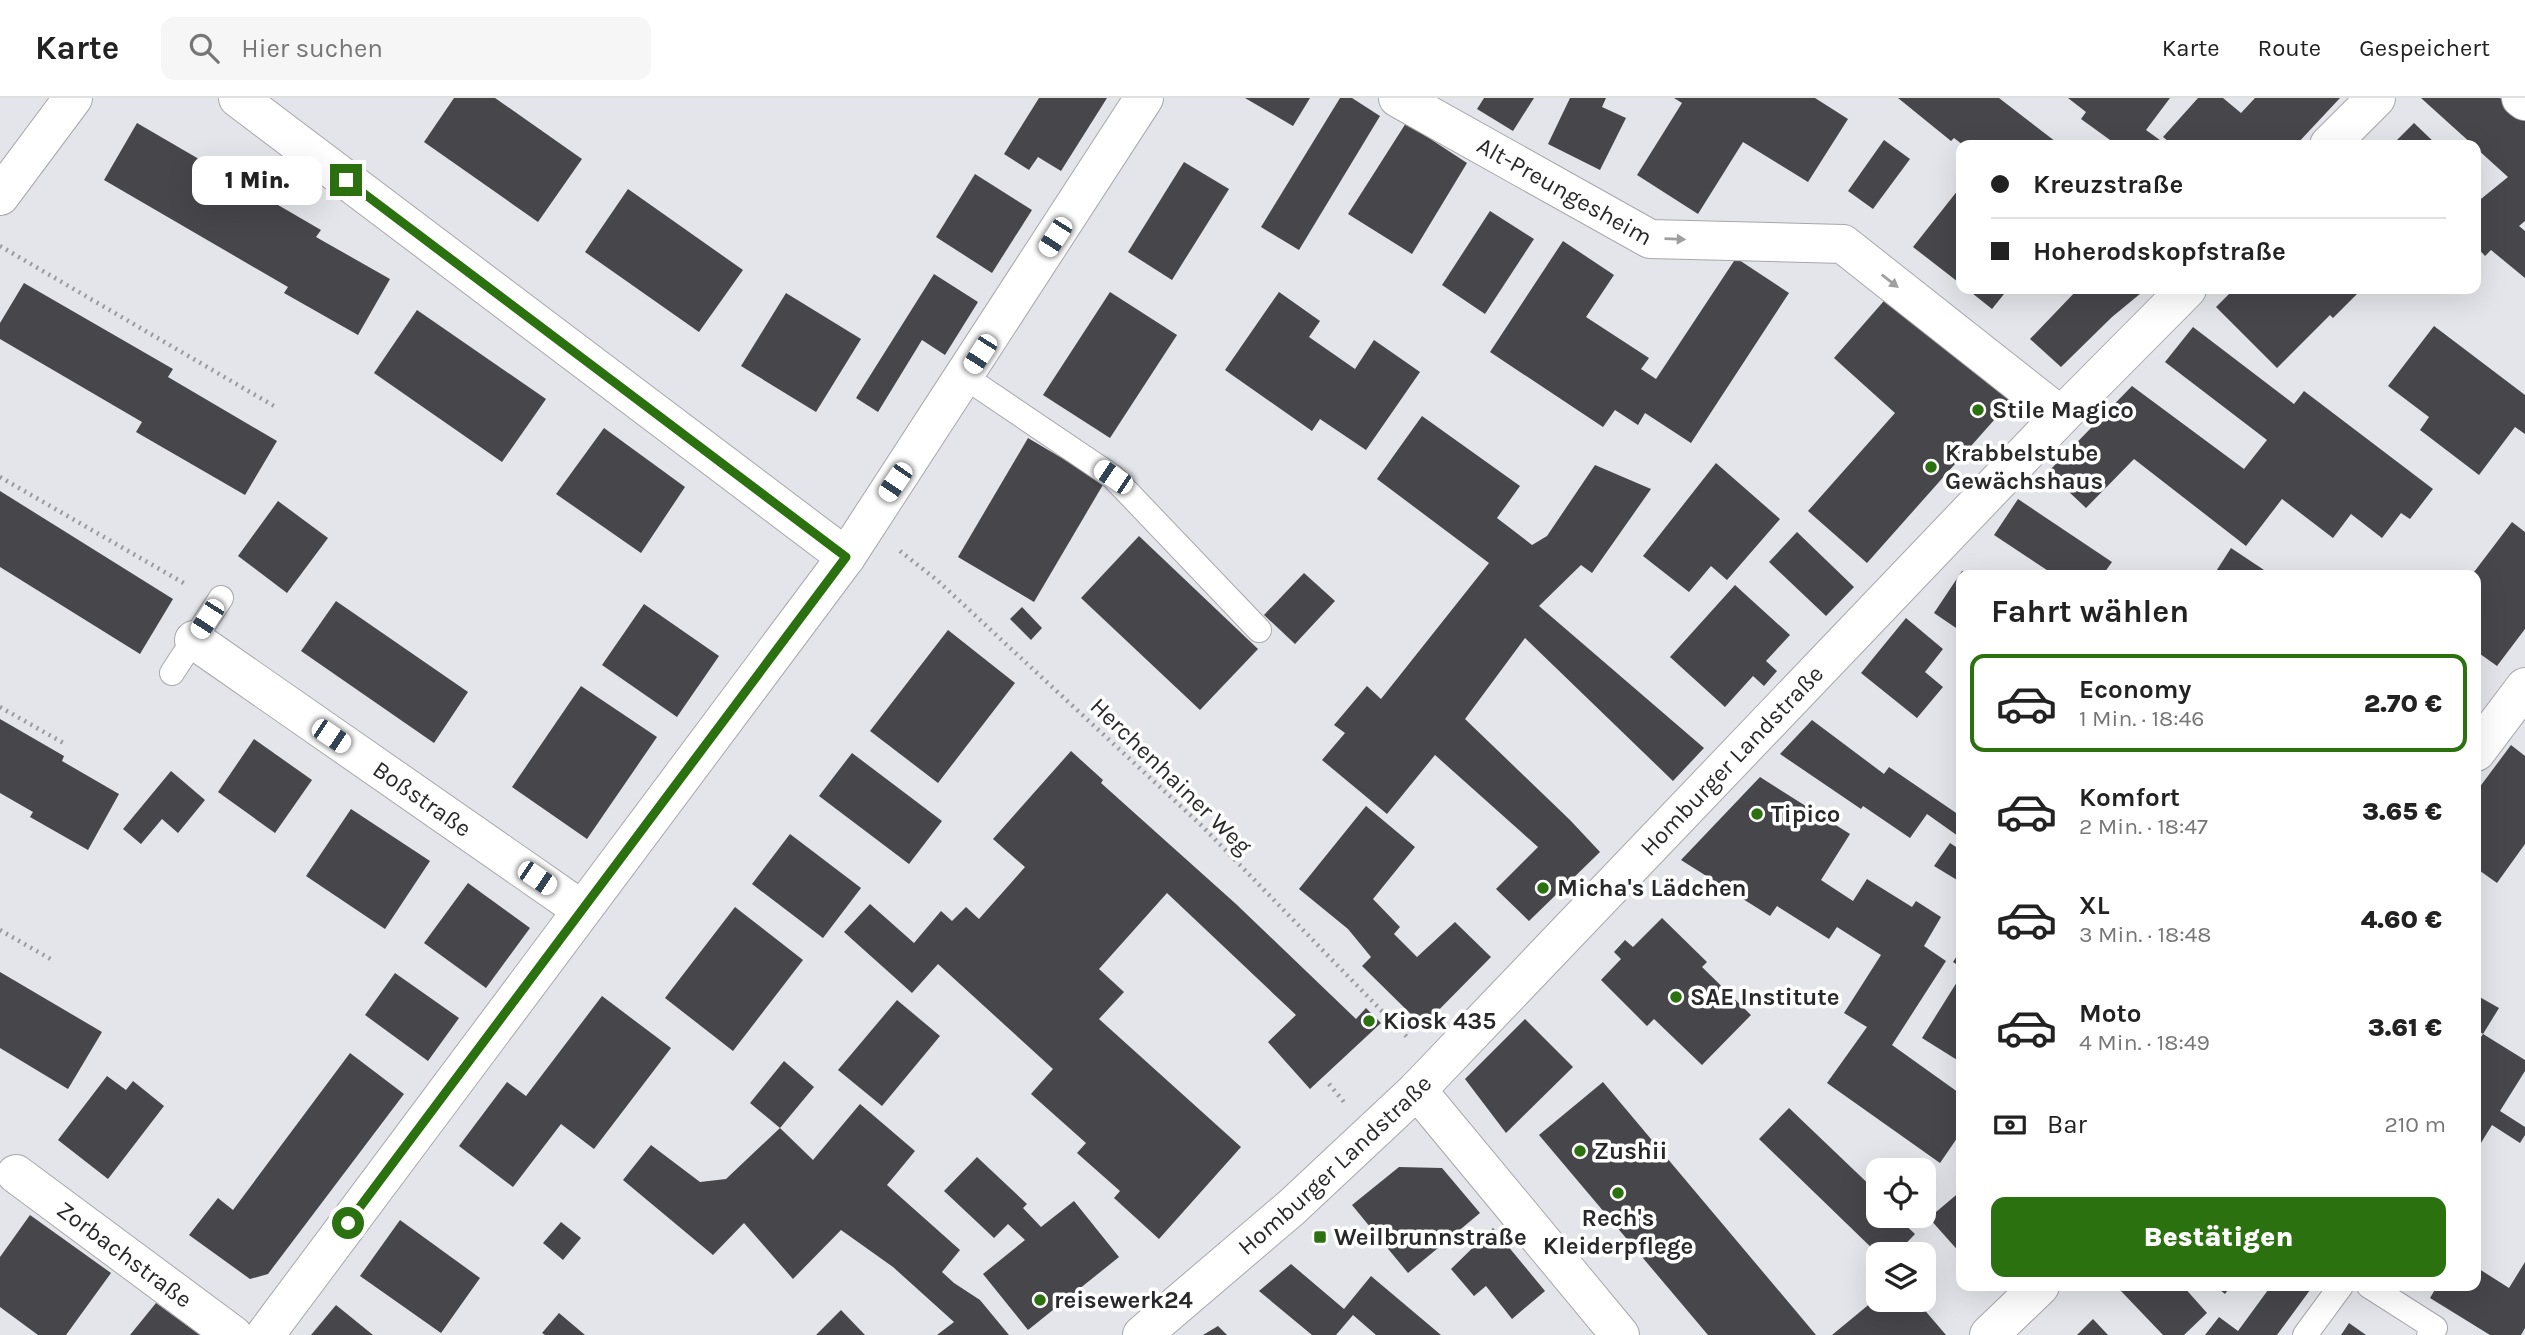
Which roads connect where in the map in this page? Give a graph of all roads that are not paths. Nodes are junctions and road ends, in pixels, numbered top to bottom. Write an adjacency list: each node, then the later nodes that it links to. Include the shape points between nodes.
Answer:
1 (73, 98): 9 (street)
2 (238, 98): 13 (street)
3 (1144, 98): 11 (street)
4 (1398, 98): 12 (street, Alt-Preungesheim, one-way to 12, via 1650,239 1843,244)
5 (2376, 98): 8 (street)
6 (2521, 98): 7 (street)
7 (2525, 101)
8 (2334, 140)
9 (0, 196)
10 (2182, 294): 12 (street, Homburger Landstraße)
11 (965, 377): 13 (street); 15 (lane, via 1113,477)
12 (2061, 416): 21 (street, Homburger Landstraße)
13 (846, 557): 20 (street)
14 (221, 598): 16 (lane)
15 (1259, 630)
16 (194, 640): 17 (lane); 20 (street, Boßstraße)
17 (172, 673)
18 (2525, 687): 19 (street)
19 (2481, 745)
20 (582, 910): 27 (street)
21 (1427, 1079): 28 (street, Homburger Landstraße, via 1292,1207); 29 (street)
22 (16, 1174): 26 (street, Zorbachstraße)
23 (2035, 1291): 30 (street)
24 (2337, 1291): 31 (lane)
25 (2376, 1291): 32 (lane, via 2435,1328)
26 (233, 1335)
27 (265, 1335)
28 (1142, 1335)
29 (1620, 1335)
30 (1989, 1335)
31 (2305, 1335)
32 (2429, 1335)

